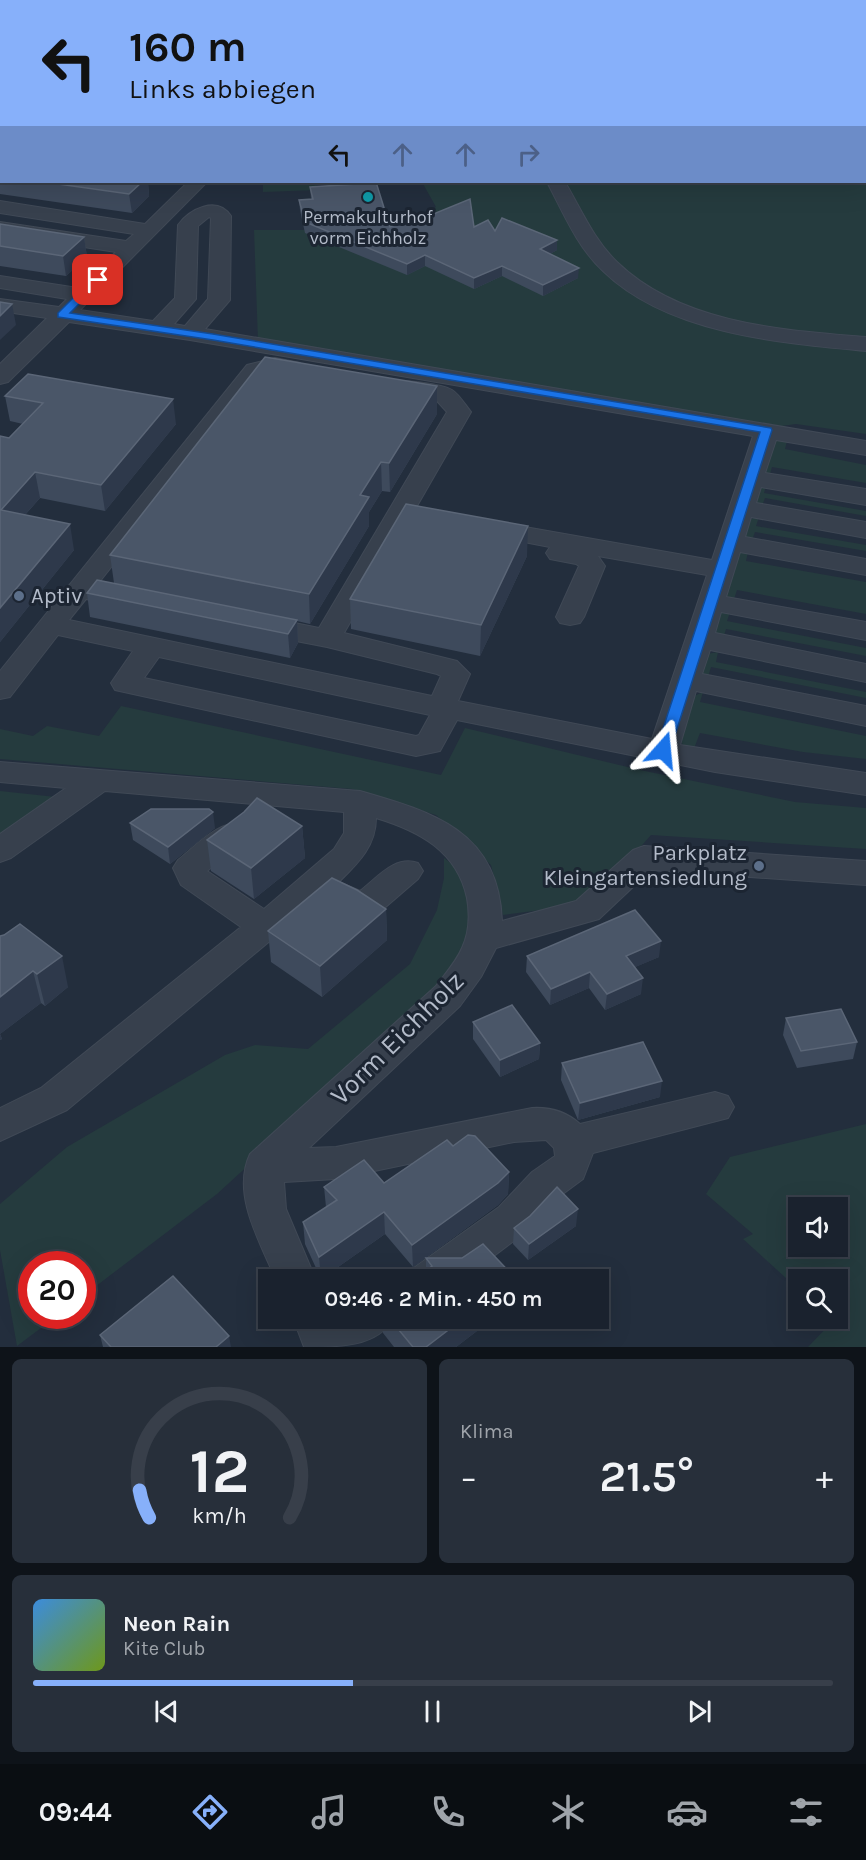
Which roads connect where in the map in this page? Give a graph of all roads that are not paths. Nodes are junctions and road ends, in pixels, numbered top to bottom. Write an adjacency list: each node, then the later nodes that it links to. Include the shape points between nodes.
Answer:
1 (191, 183): 5 (street)
2 (557, 183): 13 (street, via 603,260 620,276 659,299 701,316 760,332)
3 (0, 207): 5 (street)
4 (0, 228): 6 (street)
5 (148, 230): 6 (street)
6 (130, 248): 8 (street)
7 (0, 282): 8 (street)
8 (82, 295): 10 (street)
9 (0, 305): 10 (street)
10 (62, 315): 11 (street); 14 (street)
11 (158, 329): 12 (street); 12 (street, via 185,299 188,225 199,214 210,211 221,216 219,300)
12 (190, 333): 15 (street)
13 (866, 344)
14 (3, 371)
15 (767, 430): 16 (street); 17 (street)
16 (866, 448)
17 (752, 478): 18 (street); 19 (street)
18 (866, 497)
19 (741, 508): 20 (street); 21 (street)
20 (866, 530)
21 (730, 542): 22 (street); 23 (street)
22 (866, 567)
23 (722, 570): 25 (street); 27 (street, via 471,531 585,557 592,566)
24 (80, 590): 26 (street); 29 (street); 31 (street, via 255,370 275,365 445,395 459,412 408,520)
25 (711, 602): 30 (street); 32 (street)
26 (150, 603)
27 (570, 617)
28 (233, 620): 31 (street)
29 (51, 625): 33 (street); 36 (street)
30 (866, 631)
31 (327, 638): 37 (street, via 447,667 456,674)
32 (699, 639): 34 (street); 35 (street)
33 (152, 647): 37 (street); 37 (street, via 125,683 416,746 429,744)
34 (866, 673)
35 (686, 680): 38 (street); 39 (street)
36 (0, 690)
37 (444, 708): 39 (street)
38 (866, 716)
39 (663, 750): 42 (street, via 715,762)
40 (0, 772): 41 (street, Vorm Eichholz)
41 (99, 780): 43 (street, Vorm Eichholz); 45 (street)
42 (866, 784)
43 (360, 802): 48 (street, via 360,834 345,857); 50 (street, Vorm Eichholz, via 432,827 461,850 480,880 486,910)
44 (235, 833): 49 (street, via 189,868 192,877)
45 (0, 850)
46 (406, 871): 48 (street, via 362,908)
47 (866, 873): 50 (street, via 644,858 587,910)
48 (319, 882): 49 (street)
49 (264, 926): 52 (street, via 54,1099)
50 (483, 939): 54 (street, Vorm Eichholz, via 448,996)
51 (715, 1107): 53 (street)
52 (0, 1125)
53 (572, 1142): 54 (street, via 554,1125 542,1123 336,1163); 56 (street, via 574,1155 569,1167 546,1184 513,1219)
54 (264, 1166): 55 (street, via 266,1209)
55 (291, 1269)
56 (444, 1269)
57 (318, 1329): 59 (street)
58 (359, 1329): 60 (street)
59 (325, 1347)
60 (334, 1347)

